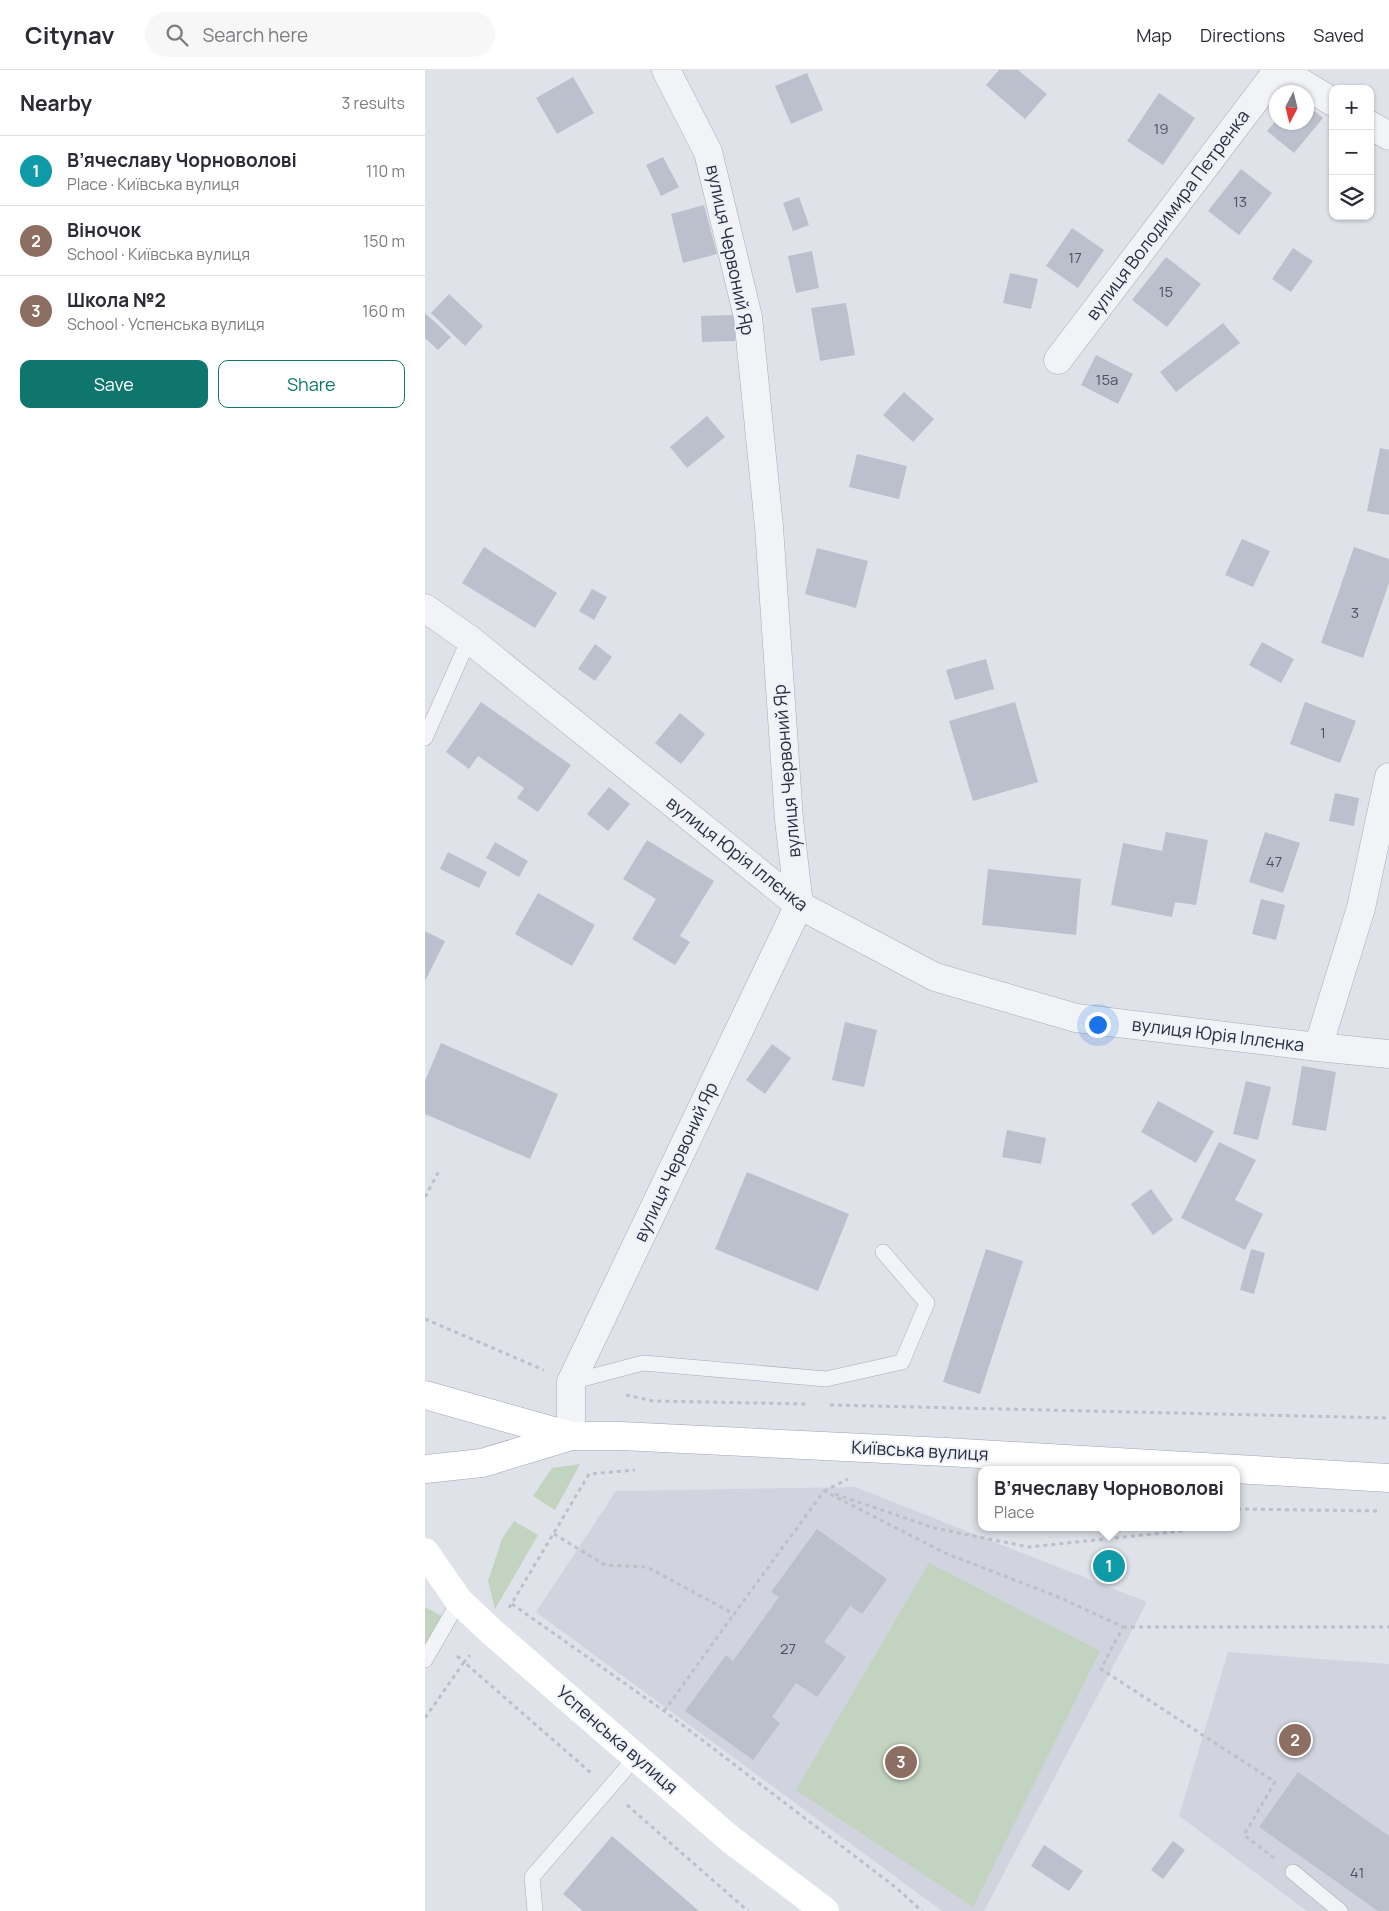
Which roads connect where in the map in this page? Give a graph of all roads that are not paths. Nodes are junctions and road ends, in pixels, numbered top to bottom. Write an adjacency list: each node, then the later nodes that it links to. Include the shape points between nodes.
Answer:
1 (666, 70): 11 (street, вулиця Червоний Яр, via 708,152 747,317 769,527 789,820)
2 (1279, 70): 3 (street, вулиця Володимира Петренка); 6 (street, вулиця Володимира Петренка)
3 (1329, 100)
4 (1374, 127): 5 (street)
5 (1389, 136)
6 (1058, 360)
7 (425, 608): 8 (street, вулиця Юрія Іллєнка)
8 (469, 639): 9 (lane); 11 (street, вулиця Юрія Іллєнка)
9 (425, 738)
10 (1389, 777): 12 (street, via 1361,908)
11 (799, 905): 12 (street, вулиця Юрія Іллєнка, via 935,977 1076,1018); 15 (street, вулиця Червоний Яр)
12 (1318, 1047): 13 (street, вулиця Юрія Іллєнка)
13 (1389, 1054)
14 (883, 1252): 15 (lane, via 927,1303 902,1362 826,1378 643,1363)
15 (571, 1382): 17 (street, вулиця Червоний Яр)
16 (425, 1395): 17 (main road, Київська вулиця)
17 (571, 1436): 18 (main road, Київська вулиця, via 956,1452); 19 (main road, Київська вулиця, via 482,1463)
18 (1189, 1466)
19 (425, 1468)
20 (1240, 1469): 21 (main road, Київська вулиця)
21 (1389, 1478)
22 (425, 1552): 23 (main road, Успенська вулиця)
23 (459, 1601): 24 (lane); 25 (main road, Успенська вулиця)
24 (425, 1660)
25 (636, 1757): 27 (lane, via 533,1877); 28 (main road, Успенська вулиця, via 730,1839)
26 (1293, 1872): 29 (lane)
27 (535, 1911)
28 (825, 1911)
29 (1340, 1911)

